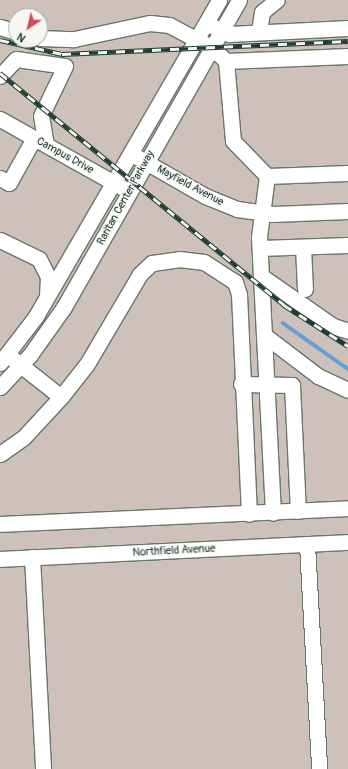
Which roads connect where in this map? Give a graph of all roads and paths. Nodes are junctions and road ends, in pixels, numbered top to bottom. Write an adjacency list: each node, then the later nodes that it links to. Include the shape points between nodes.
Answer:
1 (219, 0): 4 (street, Raritan Center Parkway)
2 (239, 0): 6 (street, Raritan Center Parkway)
3 (278, 0): 7 (street, via 262,12)
4 (206, 23): 6 (street); 9 (street, Raritan Center Parkway)
5 (348, 28): 7 (street)
6 (221, 31): 7 (street, via 229,34); 10 (street, Raritan Center Parkway)
7 (259, 31)
8 (48, 38): 9 (street, via 74,39 155,23 169,25)
9 (196, 40): 10 (street); 16 (street, Raritan Center Parkway)
10 (211, 47): 12 (street); 17 (street, Raritan Center Parkway)
11 (348, 56): 12 (street)
12 (226, 61): 19 (street, via 233,141)
13 (0, 76): 15 (street, via 16,59 65,66 42,116)
14 (0, 119): 15 (street, Campus Drive)
15 (40, 142): 20 (street, via 9,183); 21 (street, Campus Drive)
16 (131, 153): 17 (street, Mayfield Avenue); 21 (street, Raritan Center Parkway)
17 (146, 162): 22 (street, Raritan Center Parkway); 24 (street, Mayfield Avenue, via 218,202)
18 (348, 173): 19 (street)
19 (267, 176): 24 (street)
20 (0, 178)
21 (113, 183): 22 (street, Campus Drive); 31 (street, Raritan Center Parkway)
22 (129, 192): 35 (street, Raritan Center Parkway, via 64,307)
23 (348, 211): 24 (street, Mayfield Avenue)
24 (262, 213): 28 (street)
25 (0, 240): 31 (street, via 39,259 49,282)
26 (348, 245): 27 (street)
27 (303, 247): 28 (street); 30 (street)
28 (260, 248): 29 (street)
29 (261, 276): 32 (street, via 333,326); 33 (street)
30 (305, 289)
31 (46, 299): 34 (street, Raritan Center Parkway)
32 (348, 331)
33 (264, 335): 37 (street); 39 (street, via 318,376)
34 (2, 356): 35 (street)
35 (21, 365): 38 (street, Raritan Center Parkway); 40 (street)
36 (241, 384): 37 (street); 40 (street, via 239,294 235,282 204,262 179,259 152,263 140,274 87,364); 45 (street)
37 (266, 384): 43 (street, via 292,385); 44 (street)
38 (0, 387)
39 (348, 390)
40 (61, 397): 41 (street, via 23,438)
41 (0, 454)
42 (348, 508): 43 (street)
43 (298, 511): 44 (street)
44 (273, 513): 45 (street)
45 (249, 514): 46 (street)
46 (0, 524)
47 (348, 542): 48 (street, Northfield Avenue)
48 (307, 544): 49 (street, Northfield Avenue); 52 (street)
49 (32, 558): 50 (street, Northfield Avenue); 51 (street)
50 (0, 559)
51 (43, 769)
52 (319, 769)

